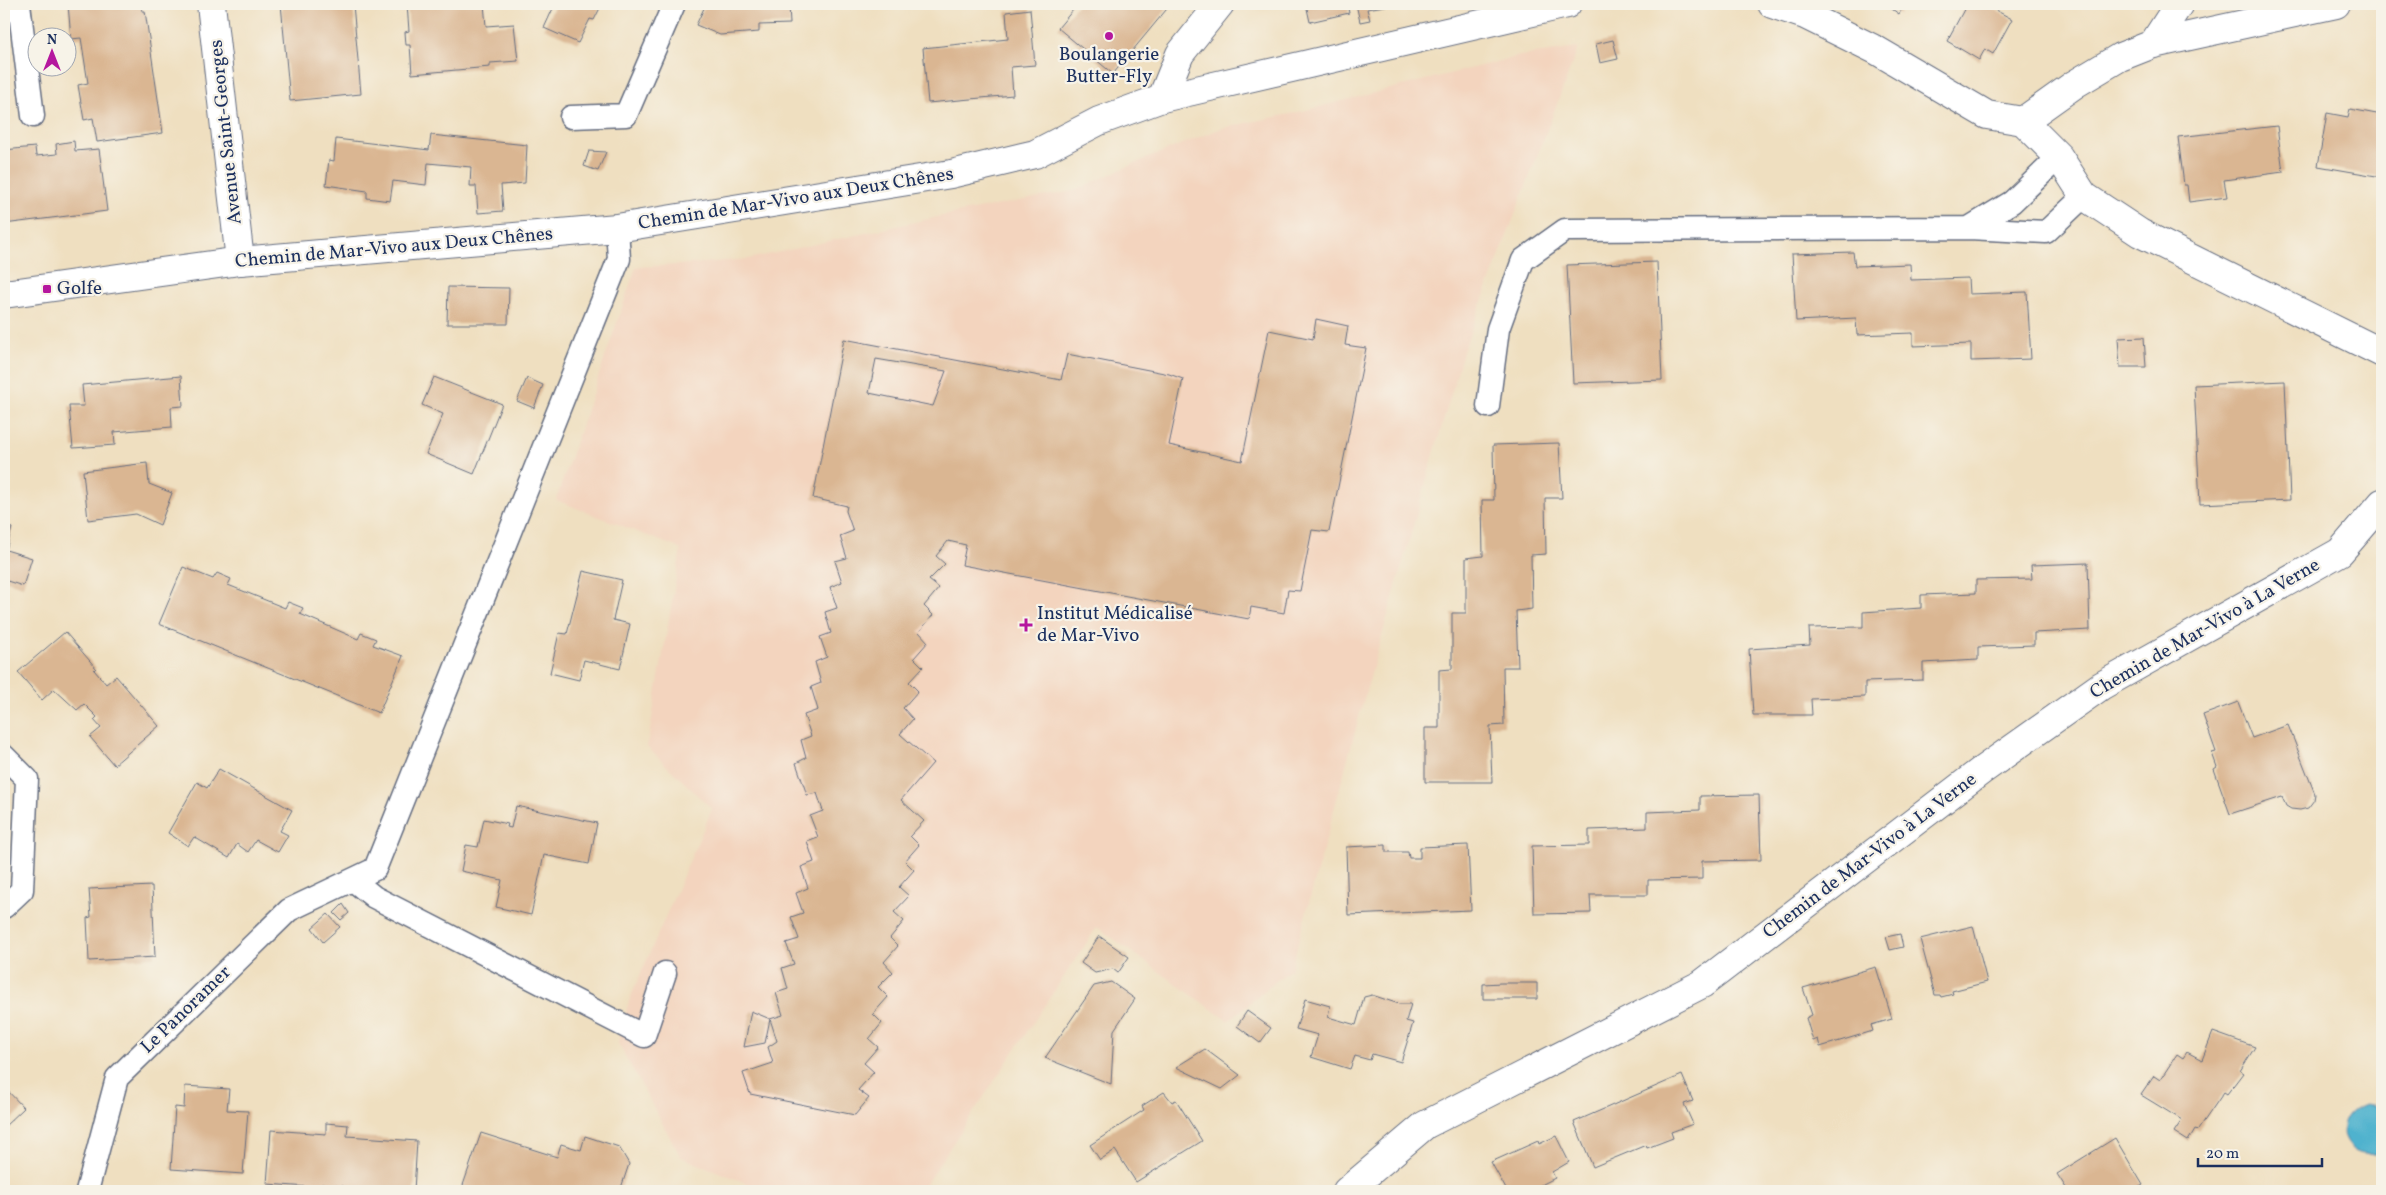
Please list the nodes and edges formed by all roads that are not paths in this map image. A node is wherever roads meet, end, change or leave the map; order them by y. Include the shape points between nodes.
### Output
1 (19, 4) edge
2 (211, 4) edge
3 (674, 4) edge
4 (1220, 4) edge
5 (1567, 4) edge
6 (1772, 4) edge
7 (2180, 4) edge
8 (2336, 4) edge
9 (2153, 44) junction
10 (1162, 98) junction
11 (33, 116) dead end
12 (571, 117) dead end
13 (2023, 121) junction
14 (2059, 157) junction
15 (2084, 196) junction
16 (617, 228) junction
17 (1969, 228) junction
18 (240, 261) junction
19 (4, 294) edge
20 (2382, 354) edge
21 (1488, 406) dead end
22 (2382, 503) edge
23 (4, 756) edge
24 (353, 880) junction
25 (4, 907) edge
26 (665, 973) dead end
27 (87, 1191) edge
28 (1347, 1191) edge

1 - 11 lane
2 - 18 street, Avenue Saint-Georges
3 - 12 lane via 626,115
4 - 10 street via 1180,54
5 - 10 street, Chemin de Mar-Vivo aux Deux Chênes
6 - 13 street via 1805,15 1876,50 1987,115
7 - 9 street
8 - 9 street
9 - 13 street via 2112,62
10 - 16 street, Chemin de Mar-Vivo aux Deux Chênes via 1099,121 1035,154 951,174
13 - 14 street
14 - 15 street
14 - 17 lane via 2012,202
15 - 17 lane via 2046,232
15 - 20 street via 2140,232
16 - 18 street, Chemin de Mar-Vivo aux Deux Chênes
16 - 24 lane, Le Panoramer via 619,259 375,869
17 - 21 lane via 1565,230 1522,260 1498,329
18 - 19 street, Chemin de Mar-Vivo aux Deux Chênes
22 - 28 street, Chemin de Mar-Vivo à La Verne via 2340,552 2101,686 1981,772 1702,984 1425,1126
23 - 25 lane via 26,779 22,890
24 - 26 lane via 374,897 644,1036
24 - 27 lane, Le Panoramer via 289,910 117,1078

